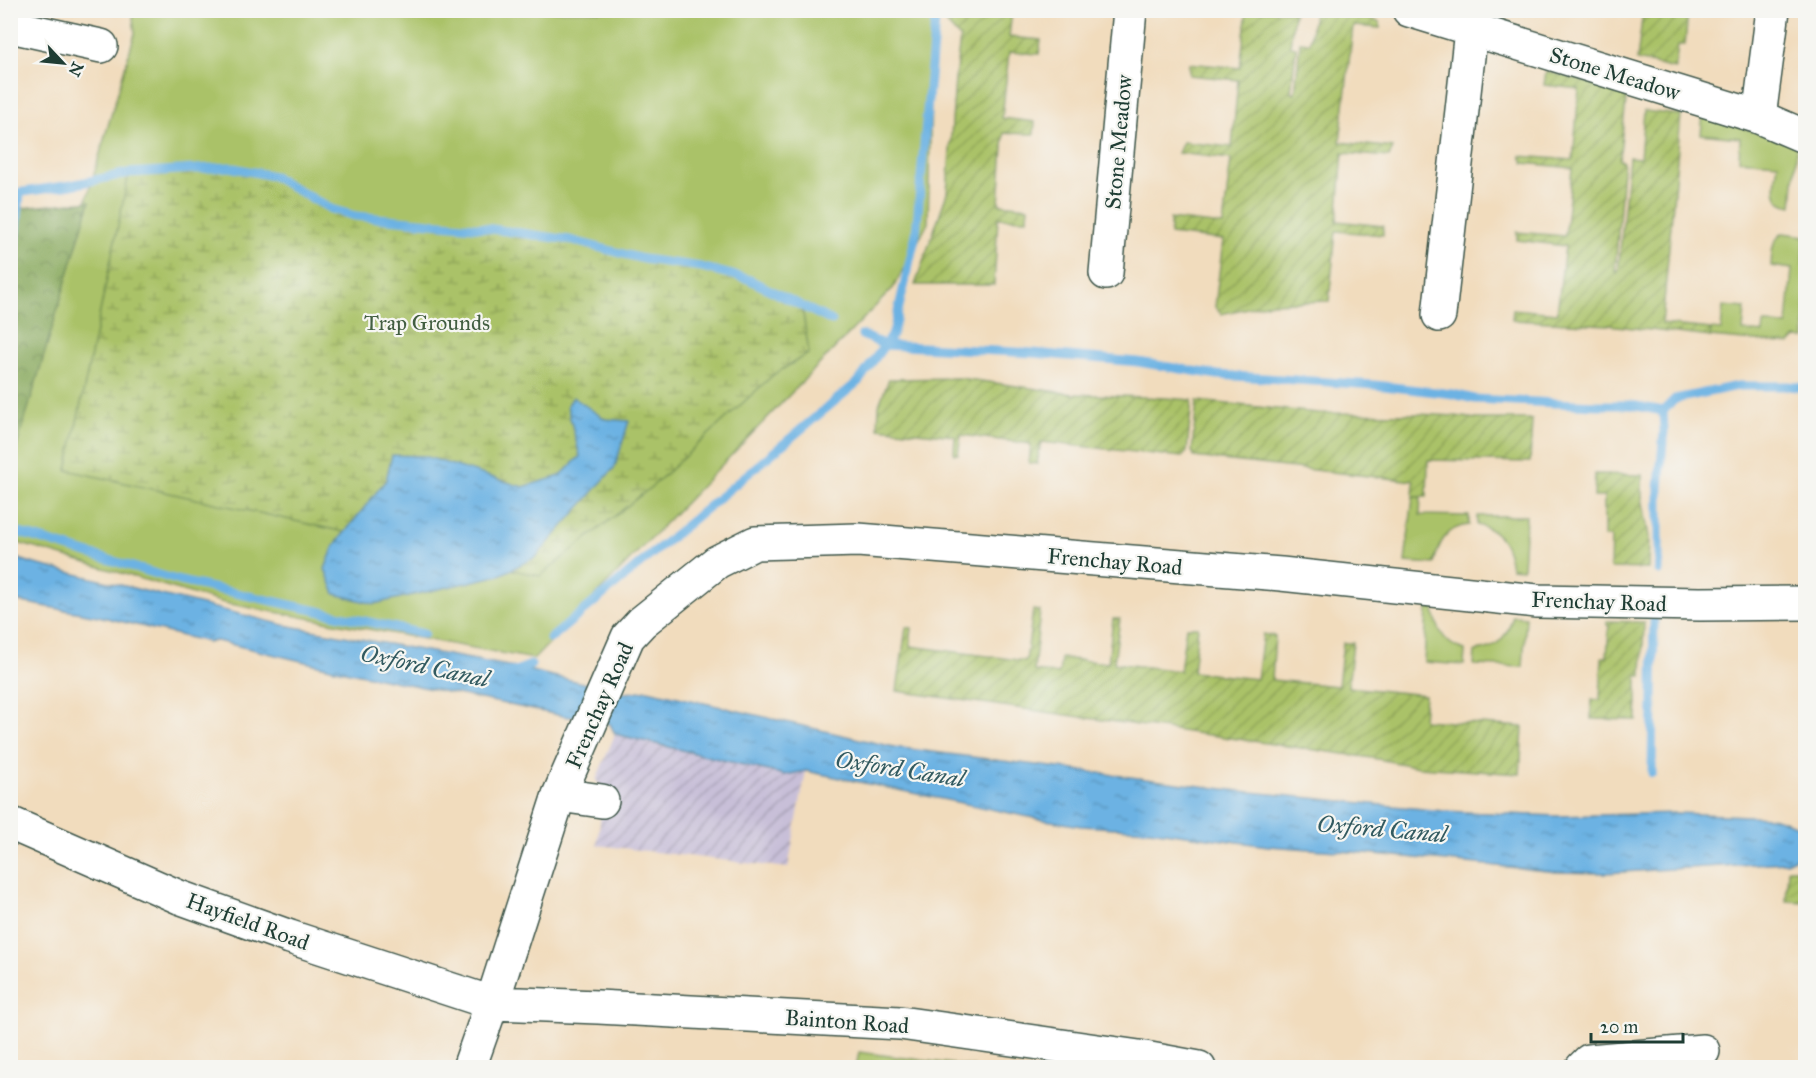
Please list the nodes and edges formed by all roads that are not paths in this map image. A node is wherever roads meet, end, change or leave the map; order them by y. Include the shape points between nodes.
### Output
1 (1130, 10) edge
2 (1409, 10) edge
3 (1773, 10) edge
4 (10, 26) edge
5 (1471, 30) junction
6 (101, 46) dead end
7 (1759, 117) junction
8 (1806, 137) edge
9 (1106, 273) dead end
10 (1439, 315) dead end
11 (1806, 603) edge
12 (560, 795) junction
13 (602, 801) dead end
14 (10, 823) edge
15 (492, 1003) junction
16 (1703, 1051) dead end
17 (469, 1068) edge
18 (1199, 1068) edge
19 (1582, 1068) edge

1 - 9 street, Stone Meadow
2 - 5 street, Stone Meadow
3 - 7 street
4 - 6 street
5 - 7 street, Stone Meadow
5 - 10 street
7 - 8 street, Stone Meadow
11 - 12 street, Frenchay Road via 1537,601 1269,573 858,540 755,543 717,562 628,637
12 - 13 street, Frenchay Road
12 - 15 street, Frenchay Road
14 - 15 street, Hayfield Road via 179,897
15 - 17 street, Frenchay Road
15 - 18 street, Bainton Road via 900,1023
16 - 19 street via 1589,1061

